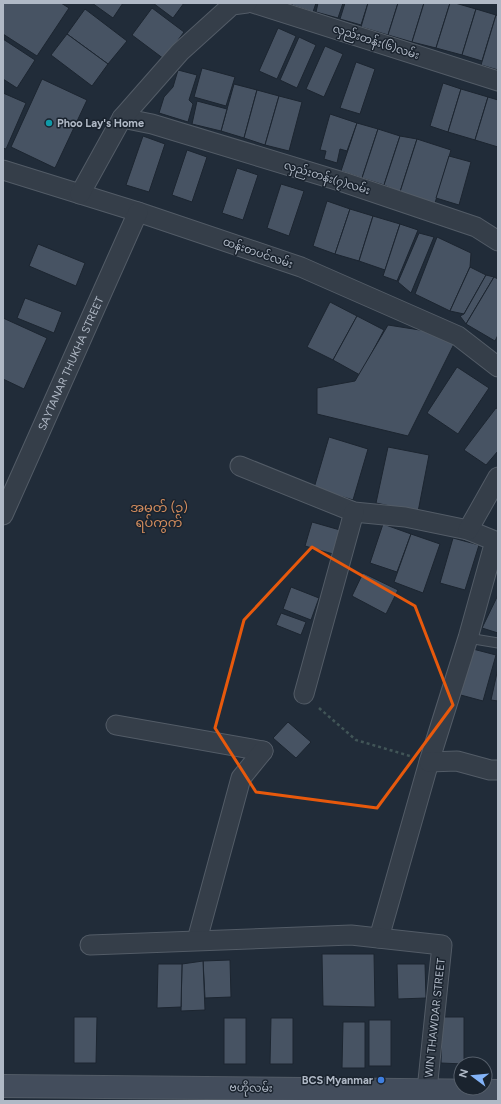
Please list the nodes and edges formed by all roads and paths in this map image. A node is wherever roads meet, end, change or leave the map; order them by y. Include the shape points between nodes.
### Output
1 (247, 3) edge
2 (253, 3) edge
3 (498, 81) edge
4 (122, 118) junction
5 (3, 170) edge
6 (80, 194) junction
7 (138, 212) junction
8 (498, 241) edge
9 (498, 367) edge
10 (240, 466) dead end
11 (498, 477) edge
12 (354, 512) junction
13 (3, 515) edge
14 (468, 530) junction
15 (494, 559) edge
16 (468, 638) junction
17 (498, 643) edge
18 (304, 694) joint
19 (116, 725) dead end
20 (430, 762) junction
21 (498, 770) edge
22 (379, 938) junction
23 (197, 940) junction
24 (90, 945) dead end
25 (3, 1086) edge
26 (498, 1091) edge
27 (427, 1096) edge

1 - 4 street via 232,5 180,52
2 - 3 street, လှည်းတန်း(၆)လမ်း
4 - 6 street
4 - 8 street, လှည်းတန်း(၇)လမ်း via 152,124 343,182 476,227
5 - 6 street, ထန်းတပင်လမ်း
6 - 7 street, ထန်းတပင်လမ်း
7 - 9 street, ထန်းတပင်လမ်း via 301,267 458,336
7 - 13 street, SAYTANAR THUKHA STREET
10 - 12 street
11 - 14 street
12 - 14 street via 405,517
12 - 18 street
14 - 15 street via 495,541
15 - 16 street
16 - 17 lane
16 - 20 street
18 - 20 path via 356,740
19 - 23 street via 263,751 241,778
20 - 21 street via 457,761
20 - 22 street
22 - 23 street via 351,935
22 - 27 street, WIN THAWDAR STREET via 442,945
23 - 24 street
25 - 27 main road, ဗဟိုလမ်း
26 - 27 main road, ဗဟိုလမ်း

